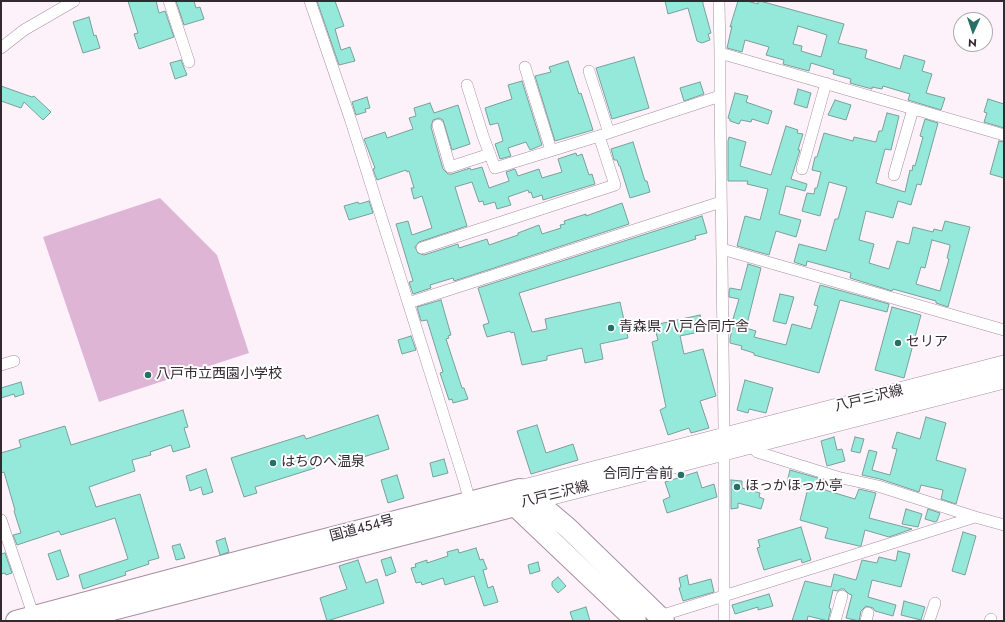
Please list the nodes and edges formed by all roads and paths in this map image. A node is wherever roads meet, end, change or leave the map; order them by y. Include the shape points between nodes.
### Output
1 (74, 1) edge
2 (169, 1) edge
3 (310, 1) edge
4 (719, 1) edge
5 (1, 48) edge
6 (720, 53) junction
7 (188, 62) dead end
8 (525, 67) dead end
9 (589, 71) dead end
10 (826, 83) junction
11 (468, 85) dead end
12 (720, 96) junction
13 (913, 109) junction
14 (438, 125) dead end
15 (604, 135) junction
16 (1004, 135) edge
17 (551, 150) junction
18 (490, 154) junction
19 (802, 169) dead end
20 (894, 175) dead end
21 (721, 202) junction
22 (422, 248) dead end
23 (722, 249) junction
24 (408, 303) junction
25 (1004, 330) edge
26 (14, 361) dead end
27 (1004, 364) edge
28 (1, 365) edge
29 (1004, 380) edge
30 (724, 444) junction
31 (752, 444) junction
32 (517, 498) junction
33 (536, 501) junction
34 (472, 509) junction
35 (975, 517) junction
36 (1, 520) edge
37 (1004, 525) edge
38 (725, 595) junction
39 (842, 596) dead end
40 (935, 602) dead end
41 (629, 617) edge
42 (662, 618) edge
43 (28, 619) edge
44 (70, 621) edge
45 (724, 621) edge
46 (835, 621) edge
47 (930, 621) edge

1 - 5 street via 24,30
2 - 7 street
3 - 24 street
4 - 6 street
6 - 10 street
6 - 12 street
8 - 17 street
9 - 15 street
10 - 13 street
10 - 19 street
11 - 18 street
12 - 15 street
12 - 21 street
13 - 16 street
13 - 20 street
14 - 18 street via 450,167
15 - 17 street
15 - 22 street via 615,185
17 - 18 street via 495,168
21 - 23 street
21 - 24 street
23 - 25 street
23 - 30 street
24 - 34 street
26 - 28 street
27 - 30 main road, 八戸三沢線
29 - 31 main road, 八戸三沢線
30 - 31 main road, 八戸三沢線
30 - 32 main road, 八戸三沢線
30 - 33 main road, 八戸三沢線
30 - 38 street
31 - 35 street via 757,452
32 - 33 highway
32 - 34 highway, 国道454号
32 - 41 highway
33 - 42 highway
34 - 43 highway, 国道454号
34 - 44 highway, 国道454号
35 - 37 street
35 - 38 street
36 - 43 street
38 - 42 street
38 - 45 street
39 - 46 street
40 - 47 street

